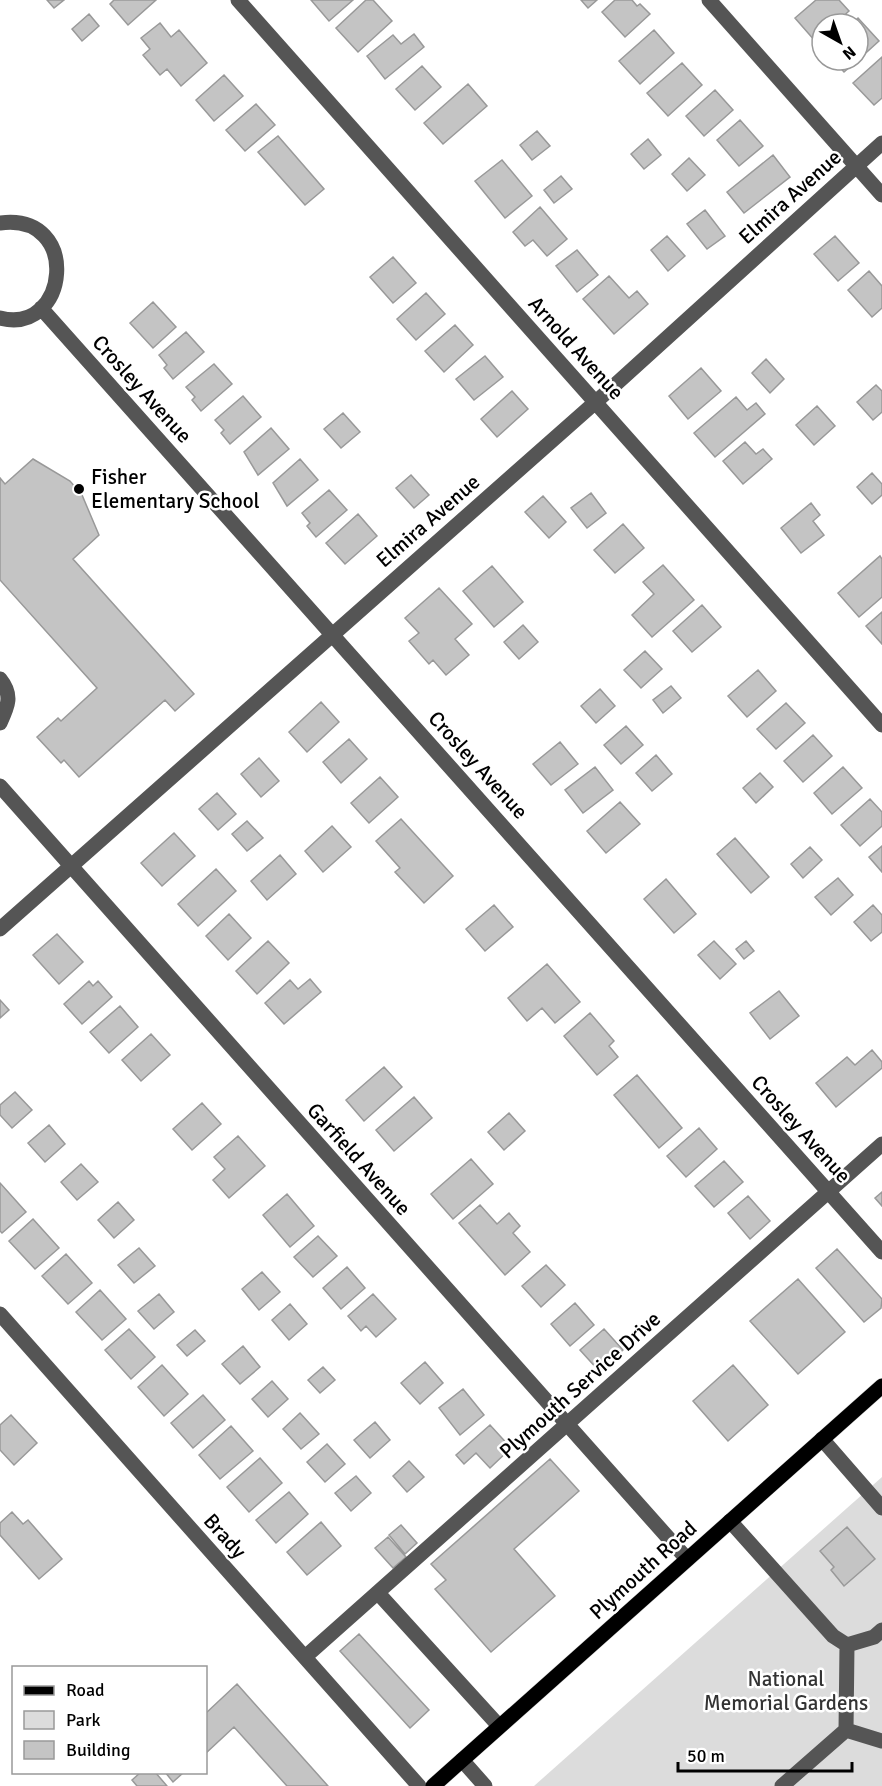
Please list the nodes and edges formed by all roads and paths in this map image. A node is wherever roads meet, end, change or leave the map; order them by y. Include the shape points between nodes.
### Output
1 (238, 0) edge
2 (709, 0) edge
3 (882, 143) edge
4 (856, 165) junction
5 (882, 195) edge
6 (0, 223) edge
7 (41, 308) junction
8 (0, 318) edge
9 (596, 402) junction
10 (332, 633) junction
11 (0, 679) edge
12 (0, 723) edge
13 (882, 725) edge
14 (0, 786) edge
15 (71, 866) junction
16 (0, 929) edge
17 (882, 1144) edge
18 (829, 1192) junction
19 (882, 1252) edge
20 (0, 1314) edge
21 (882, 1386) edge
22 (568, 1424) junction
23 (822, 1439) junction
24 (882, 1507) edge
25 (730, 1521) junction
26 (687, 1559) junction
27 (378, 1593) junction
28 (882, 1630) edge
29 (847, 1645) junction
30 (305, 1657) junction
31 (499, 1726) junction
32 (846, 1731) junction
33 (882, 1741) edge
34 (462, 1760) junction
35 (419, 1786) edge
36 (433, 1786) edge
37 (485, 1786) edge
38 (782, 1786) edge

1 - 9 street, Arnold Avenue
2 - 4 street
3 - 4 street, Elmira Avenue
4 - 5 street
4 - 9 street, Elmira Avenue
6 - 7 street via 27,225 42,234 52,247 58,262 58,279
7 - 8 street via 22,318
7 - 10 street, Crosley Avenue
9 - 10 street, Elmira Avenue
9 - 13 street, Arnold Avenue
10 - 15 street, Elmira Avenue
10 - 18 street, Crosley Avenue
11 - 12 street via 9,692 9,704
14 - 15 street, Garfield Avenue
15 - 16 street, Elmira Avenue
15 - 22 street, Garfield Avenue
17 - 18 street, Plymouth Service Drive
18 - 19 street, Crosley Avenue
18 - 22 street, Plymouth Service Drive
20 - 30 street, Brady
21 - 23 main road, Plymouth Road
22 - 26 street, Garfield Avenue
22 - 27 street, Plymouth Service Drive
23 - 24 street
23 - 25 main road, Plymouth Road
25 - 26 main road, Plymouth Road
25 - 29 street via 833,1636
26 - 31 main road, Plymouth Road
27 - 30 street, Plymouth Service Drive
27 - 31 street
28 - 29 street
29 - 32 street
30 - 35 street, Brady
31 - 34 main road, Plymouth Road
32 - 33 street
32 - 38 street
34 - 36 main road, Plymouth Road
34 - 37 street

